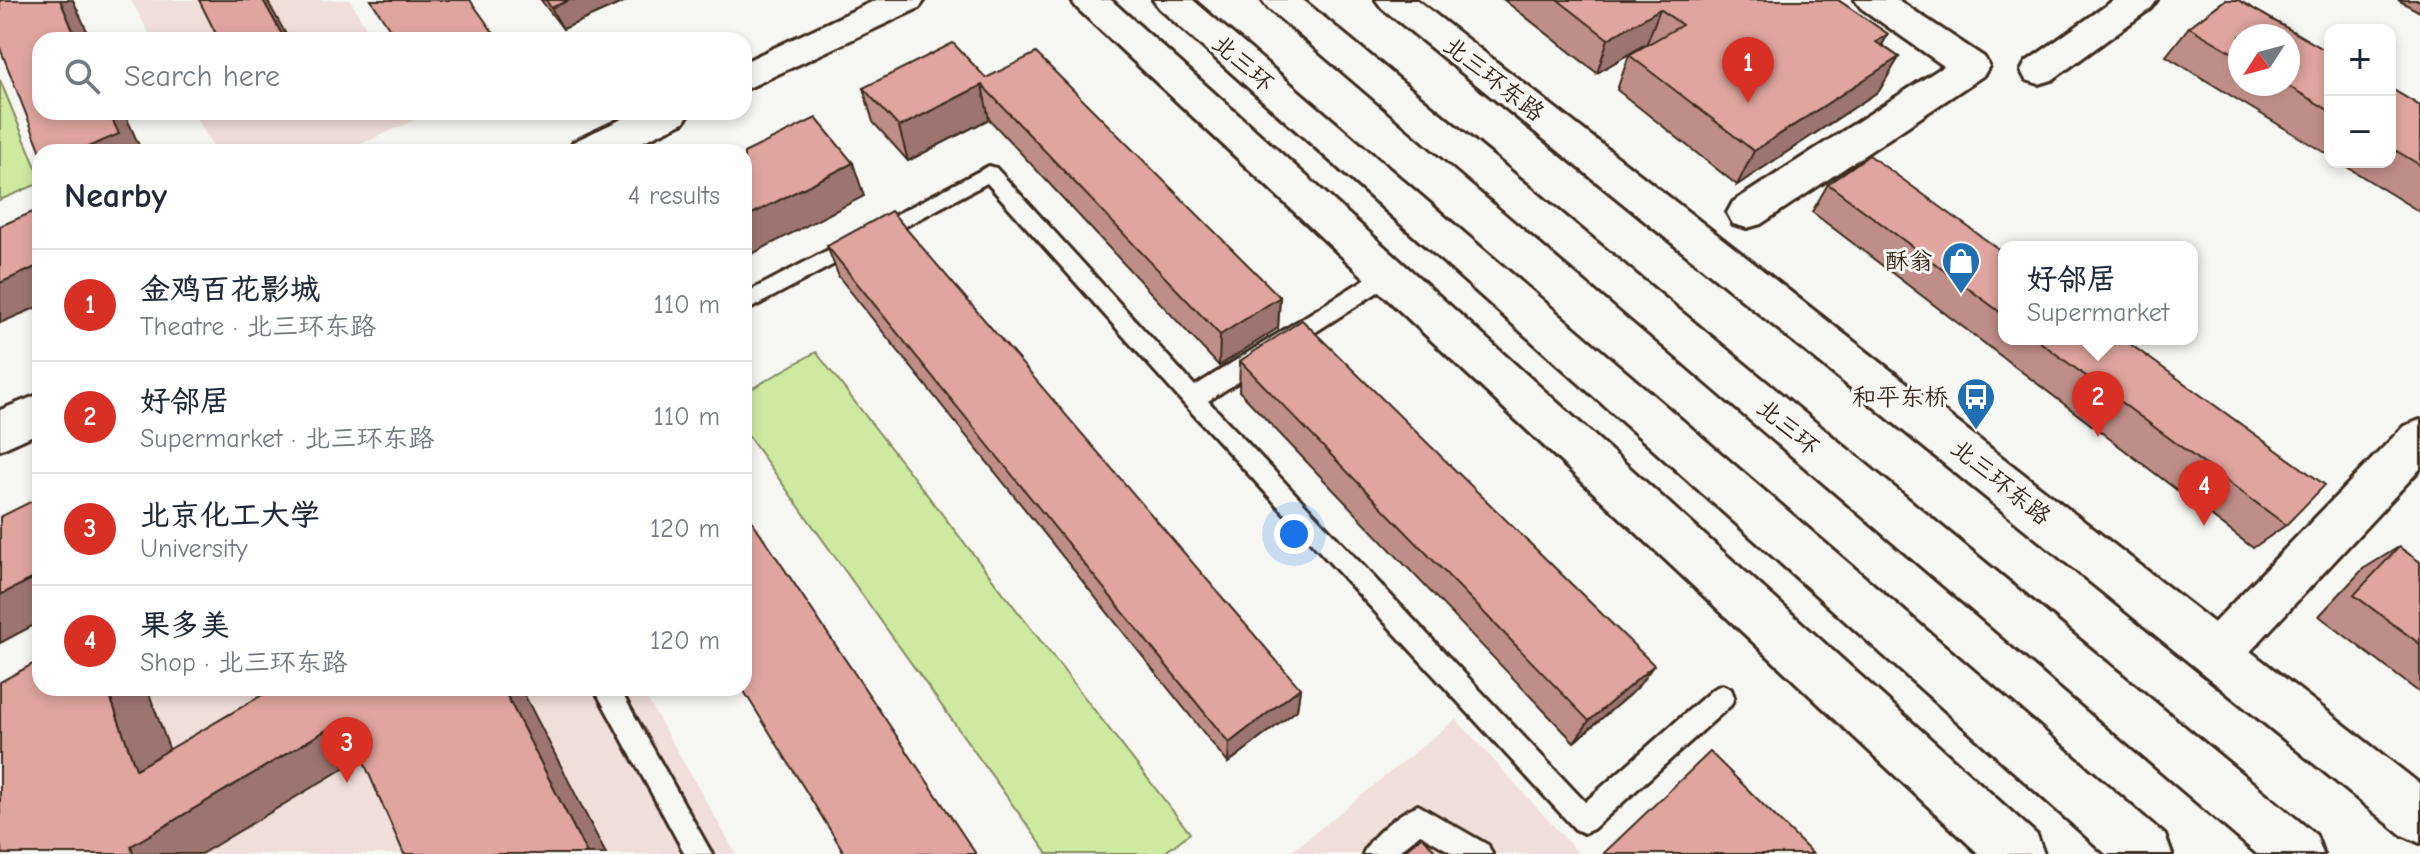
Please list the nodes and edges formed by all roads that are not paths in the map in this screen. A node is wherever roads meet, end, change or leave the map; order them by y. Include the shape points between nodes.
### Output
1 (907, 0) edge
2 (1089, 0) edge
3 (1171, 0) edge
4 (1280, 0) edge
5 (1394, 0) edge
6 (1873, 0) edge
7 (2139, 0) edge
8 (2039, 71) dead end
9 (752, 73) edge
10 (654, 120) edge
11 (604, 144) edge
12 (1747, 213) dead end
13 (1388, 275) junction
14 (752, 300) edge
15 (1193, 399) junction
16 (32, 416) edge
17 (0, 431) edge
18 (2420, 439) edge
19 (2216, 654) junction
20 (610, 696) edge
21 (1722, 697) dead end
22 (2420, 817) edge
23 (699, 854) edge
24 (1376, 854) edge
25 (1479, 854) edge
26 (2018, 854) edge
27 (2146, 854) edge
28 (2297, 854) edge

1 - 9 main road
2 - 13 main road
3 - 27 main road, 北三环
4 - 28 main road, 北三环
5 - 19 main road, 北三环东路
6 - 12 main road via 1971,66
7 - 8 main road
10 - 11 main road
13 - 15 lane
13 - 26 main road
14 - 15 lane via 989,173
15 - 21 lane via 1584,820
16 - 17 main road
18 - 19 main road
19 - 22 main road, 北三环东路
20 - 23 lane
24 - 25 lane via 1418,818

